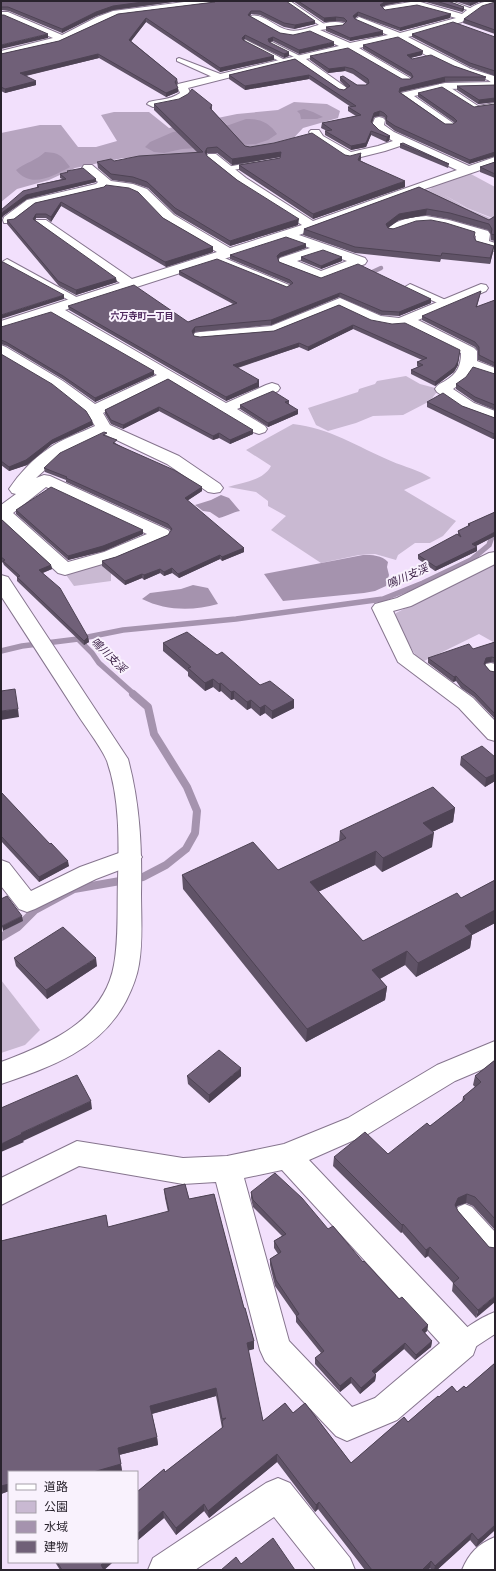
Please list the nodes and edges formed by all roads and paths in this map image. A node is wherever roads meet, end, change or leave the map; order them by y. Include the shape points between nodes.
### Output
1 (215, 1) edge
2 (286, 1) edge
3 (378, 1) edge
4 (445, 1) edge
5 (495, 1) edge
6 (472, 10) junction
7 (1, 15) edge
8 (463, 17) junction
9 (254, 18) edge
10 (358, 20) edge
11 (451, 22) junction
12 (340, 25) edge
13 (324, 26) junction
14 (465, 28) edge
15 (312, 30) junction
16 (293, 34) junction
17 (398, 36) junction
18 (61, 38) junction
19 (264, 40) edge
20 (246, 42) edge
21 (350, 47) junction
22 (330, 52) junction
23 (1, 54) edge
24 (436, 55) junction
25 (299, 58) junction
26 (424, 58) edge
27 (179, 60) dead end
28 (284, 61) junction
29 (465, 70) joint
30 (339, 76) edge
31 (220, 77) junction
32 (326, 78) junction
33 (406, 80) edge
34 (495, 84) edge
35 (442, 86) junction
36 (343, 90) edge
37 (153, 104) edge
38 (495, 105) edge
39 (379, 120) edge
40 (449, 125) edge
41 (315, 132) dead end
42 (404, 141) junction
43 (212, 157) edge
44 (270, 161) edge
45 (495, 161) edge
46 (88, 168) dead end
47 (227, 169) junction
48 (468, 170) junction
49 (104, 184) junction
50 (10, 220) edge
51 (41, 223) edge
52 (311, 225) junction
53 (394, 230) edge
54 (285, 234) junction
55 (490, 246) edge
56 (322, 248) dead end
57 (228, 253) junction
58 (215, 257) junction
59 (8, 262) dead end
60 (130, 284) junction
61 (286, 287) edge
62 (410, 287) edge
63 (480, 288) dead end
64 (77, 301) junction
65 (445, 304) junction
66 (53, 309) junction
67 (406, 320) junction
68 (2, 325) edge
69 (200, 336) edge
70 (1, 350) edge
71 (469, 363) junction
72 (495, 373) edge
73 (169, 375) junction
74 (272, 388) dead end
75 (227, 408) junction
76 (94, 411) junction
77 (495, 417) edge
78 (104, 428) junction
79 (259, 429) dead end
80 (214, 488) dead end
81 (1, 510) edge
82 (495, 557) edge
83 (1, 581) edge
84 (495, 734) edge
85 (130, 858) junction
86 (1, 869) edge
87 (495, 1052) edge
88 (1, 1073) edge
89 (287, 1156) junction
90 (227, 1169) junction
91 (1, 1192) edge
92 (465, 1213) dead end
93 (495, 1247) edge
94 (495, 1322) edge
95 (462, 1344) junction
96 (495, 1554) edge
97 (165, 1570) edge
98 (338, 1570) edge
99 (479, 1570) edge

1 - 18 street via 116,13
2 - 13 lane
3 - 8 street via 390,9 417,4
4 - 6 lane
5 - 6 street
6 - 8 street
7 - 18 street via 5,14
8 - 11 street
9 - 16 street
10 - 17 street
11 - 14 lane
11 - 17 street
12 - 13 street
13 - 15 street
15 - 16 street
15 - 21 street
16 - 22 street
17 - 21 street
17 - 24 street
18 - 23 street
19 - 25 lane
20 - 28 lane
21 - 22 street
21 - 33 street
22 - 25 street
24 - 26 lane
24 - 29 street
25 - 28 street
25 - 32 street
27 - 31 lane
28 - 31 street
29 - 34 lane via 490,78
30 - 32 street
31 - 37 street via 182,86 186,94 180,100
32 - 36 street
34 - 35 street
35 - 38 lane via 477,108
35 - 40 street via 405,95
39 - 42 street via 378,125 381,129
41 - 42 street via 318,138 349,156
42 - 48 street
43 - 47 street
44 - 47 lane
45 - 48 street
46 - 49 street via 105,181
47 - 52 street
48 - 52 street
49 - 50 street via 31,203
49 - 57 street via 143,192 169,218
51 - 60 street
52 - 54 street
53 - 55 street via 403,223 428,219 483,234 482,243
54 - 56 street
54 - 57 street
57 - 58 street
58 - 60 street
58 - 61 lane
59 - 64 lane
60 - 64 street
62 - 65 lane
63 - 65 street
64 - 66 street
65 - 67 street
66 - 68 street
66 - 73 street
67 - 69 street via 388,323 378,321 350,307 280,337 263,331
67 - 71 street via 469,351
70 - 76 street via 58,384
71 - 72 street
71 - 77 street via 461,376 443,389 468,406
73 - 75 street
73 - 76 street
74 - 75 street
75 - 79 street
76 - 78 street
78 - 80 street via 173,460
78 - 81 street via 54,452 32,472
81 - 81 street via 44,480 162,534 104,558 65,569
82 - 84 street via 404,602 382,608 405,658 466,703
83 - 85 street via 117,759 127,806
85 - 86 street via 88,873 27,903
85 - 88 street via 128,965 115,999 92,1027 54,1052
87 - 89 street via 446,1073 358,1126
89 - 90 street
89 - 95 street
90 - 91 street via 183,1170 77,1153
90 - 95 street via 276,1350 347,1425 386,1409
92 - 93 lane
94 - 95 lane
96 - 99 street
97 - 98 street via 278,1495

